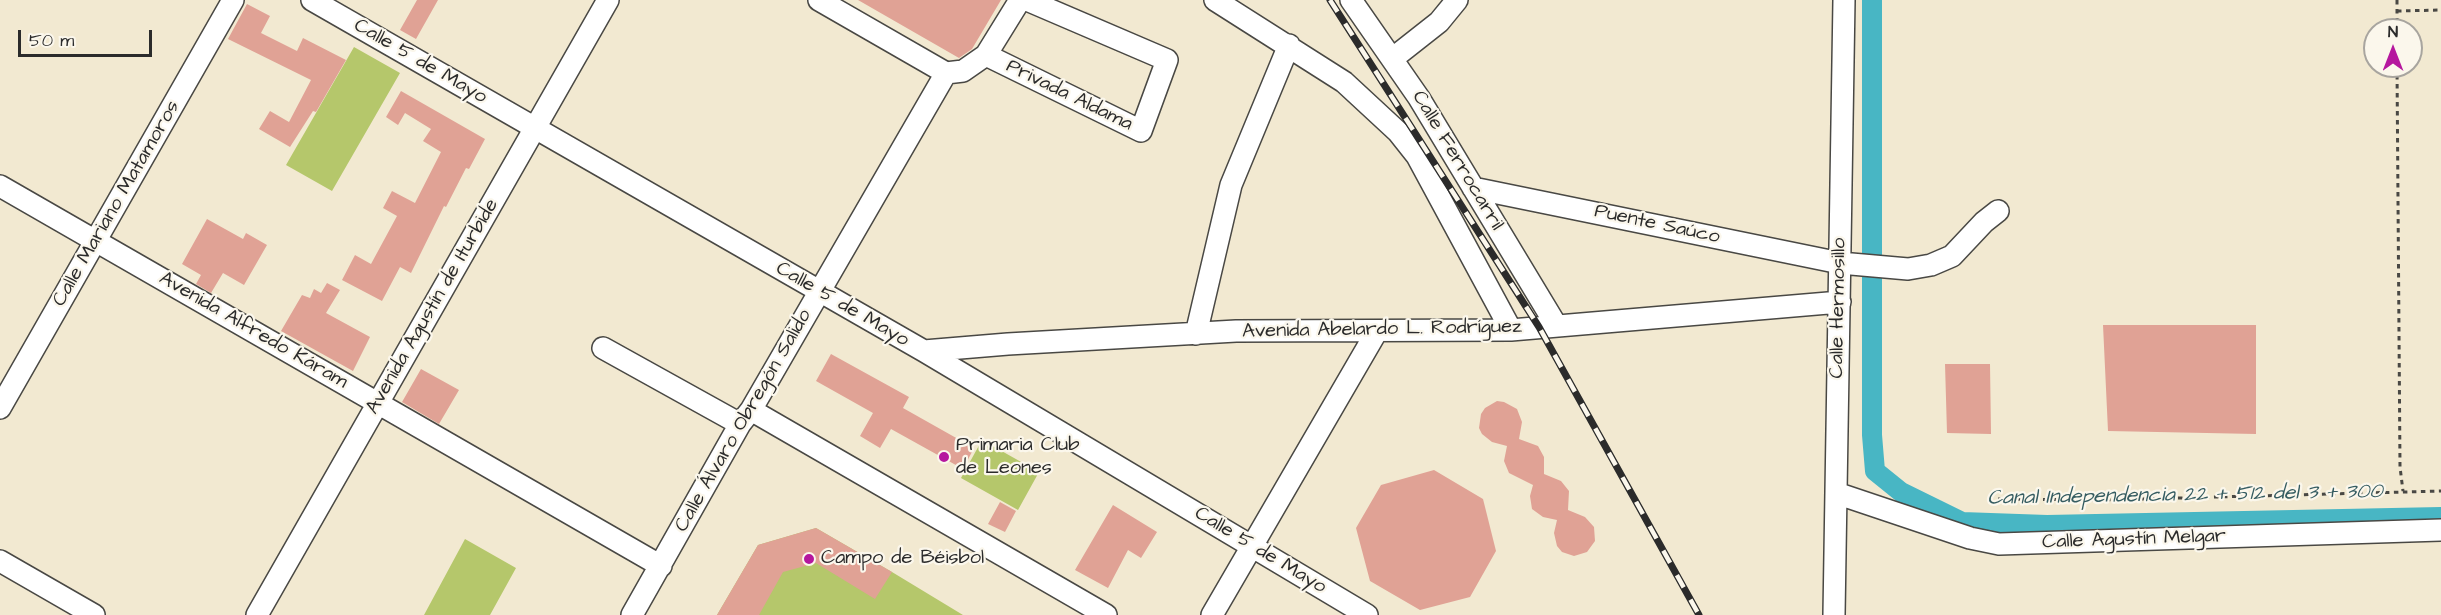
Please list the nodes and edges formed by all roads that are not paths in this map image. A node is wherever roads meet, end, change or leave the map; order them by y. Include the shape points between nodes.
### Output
1 (233, 0) edge
2 (312, 0) edge
3 (608, 0) edge
4 (819, 0) edge
5 (1020, 0) edge
6 (1027, 0) edge
7 (1215, 0) edge
8 (1351, 0) edge
9 (1457, 0) edge
10 (1844, 0) edge
11 (1289, 45) junction
12 (986, 55) junction
13 (1392, 59) junction
14 (946, 73) junction
15 (535, 128) junction
16 (0, 186) edge
17 (1473, 188) junction
18 (1998, 211) dead end
19 (95, 241) junction
20 (1841, 263) junction
21 (819, 292) junction
22 (1840, 302) junction
23 (1556, 325) junction
24 (1511, 330) junction
25 (1377, 331) junction
26 (1196, 334) junction
27 (603, 348) dead end
28 (924, 351) junction
29 (378, 402) junction
30 (0, 408) edge
31 (746, 417) junction
32 (1836, 493) junction
33 (2441, 530) edge
34 (1254, 546) junction
35 (0, 561) edge
36 (661, 566) junction
37 (94, 615) edge
38 (257, 615) edge
39 (632, 615) edge
40 (1106, 615) edge
41 (1212, 615) edge
42 (1367, 615) edge
43 (1834, 615) edge

1 - 19 street, Calle Mariano Matamoros
2 - 15 street, Calle 5 de Mayo
3 - 15 street, Avenida Agustín de Iturbide
4 - 14 street
5 - 12 street
6 - 12 street, Privada Aldama via 1167,60 1141,131
7 - 11 street
8 - 13 street, Calle Ferrocarril
9 - 13 street via 1439,22
10 - 20 street, Calle Hermosillo
11 - 24 street via 1344,82 1398,132 1417,156
11 - 26 street via 1231,185
12 - 14 street via 963,71
13 - 17 street, Calle Ferrocarril
14 - 21 street, Calle Álvaro Obregón Salido
15 - 21 street, Calle 5 de Mayo
15 - 29 street, Avenida Agustín de Iturbide
16 - 19 street, Avenida Alfredo Káram
17 - 20 street, Puente Saúco
17 - 23 street, Calle Ferrocarril
18 - 20 street, Puente Saúco via 1952,256 1931,265 1908,269
19 - 29 street, Avenida Alfredo Káram
19 - 30 street, Calle Mariano Matamoros
20 - 22 street, Calle Hermosillo
21 - 28 street, Calle 5 de Mayo
21 - 31 street, Calle Álvaro Obregón Salido
22 - 23 street, Avenida Abelardo L. Rodríguez
22 - 32 street, Calle Hermosillo
23 - 24 street, Avenida Abelardo L. Rodríguez
24 - 25 street, Avenida Abelardo L. Rodríguez
25 - 26 street, Avenida Abelardo L. Rodríguez
25 - 34 street
26 - 28 street, Avenida Abelardo L. Rodríguez
27 - 31 street
28 - 34 street, Calle 5 de Mayo
29 - 36 street, Avenida Alfredo Káram
29 - 38 street, Avenida Agustín de Iturbide
31 - 36 street, Calle Álvaro Obregón Salido
31 - 40 street
32 - 33 street, Calle Agustín Melgar via 1999,544
32 - 43 street, Calle Hermosillo
34 - 41 street
34 - 42 street, Calle 5 de Mayo
35 - 37 street
36 - 39 street, Calle Álvaro Obregón Salido

